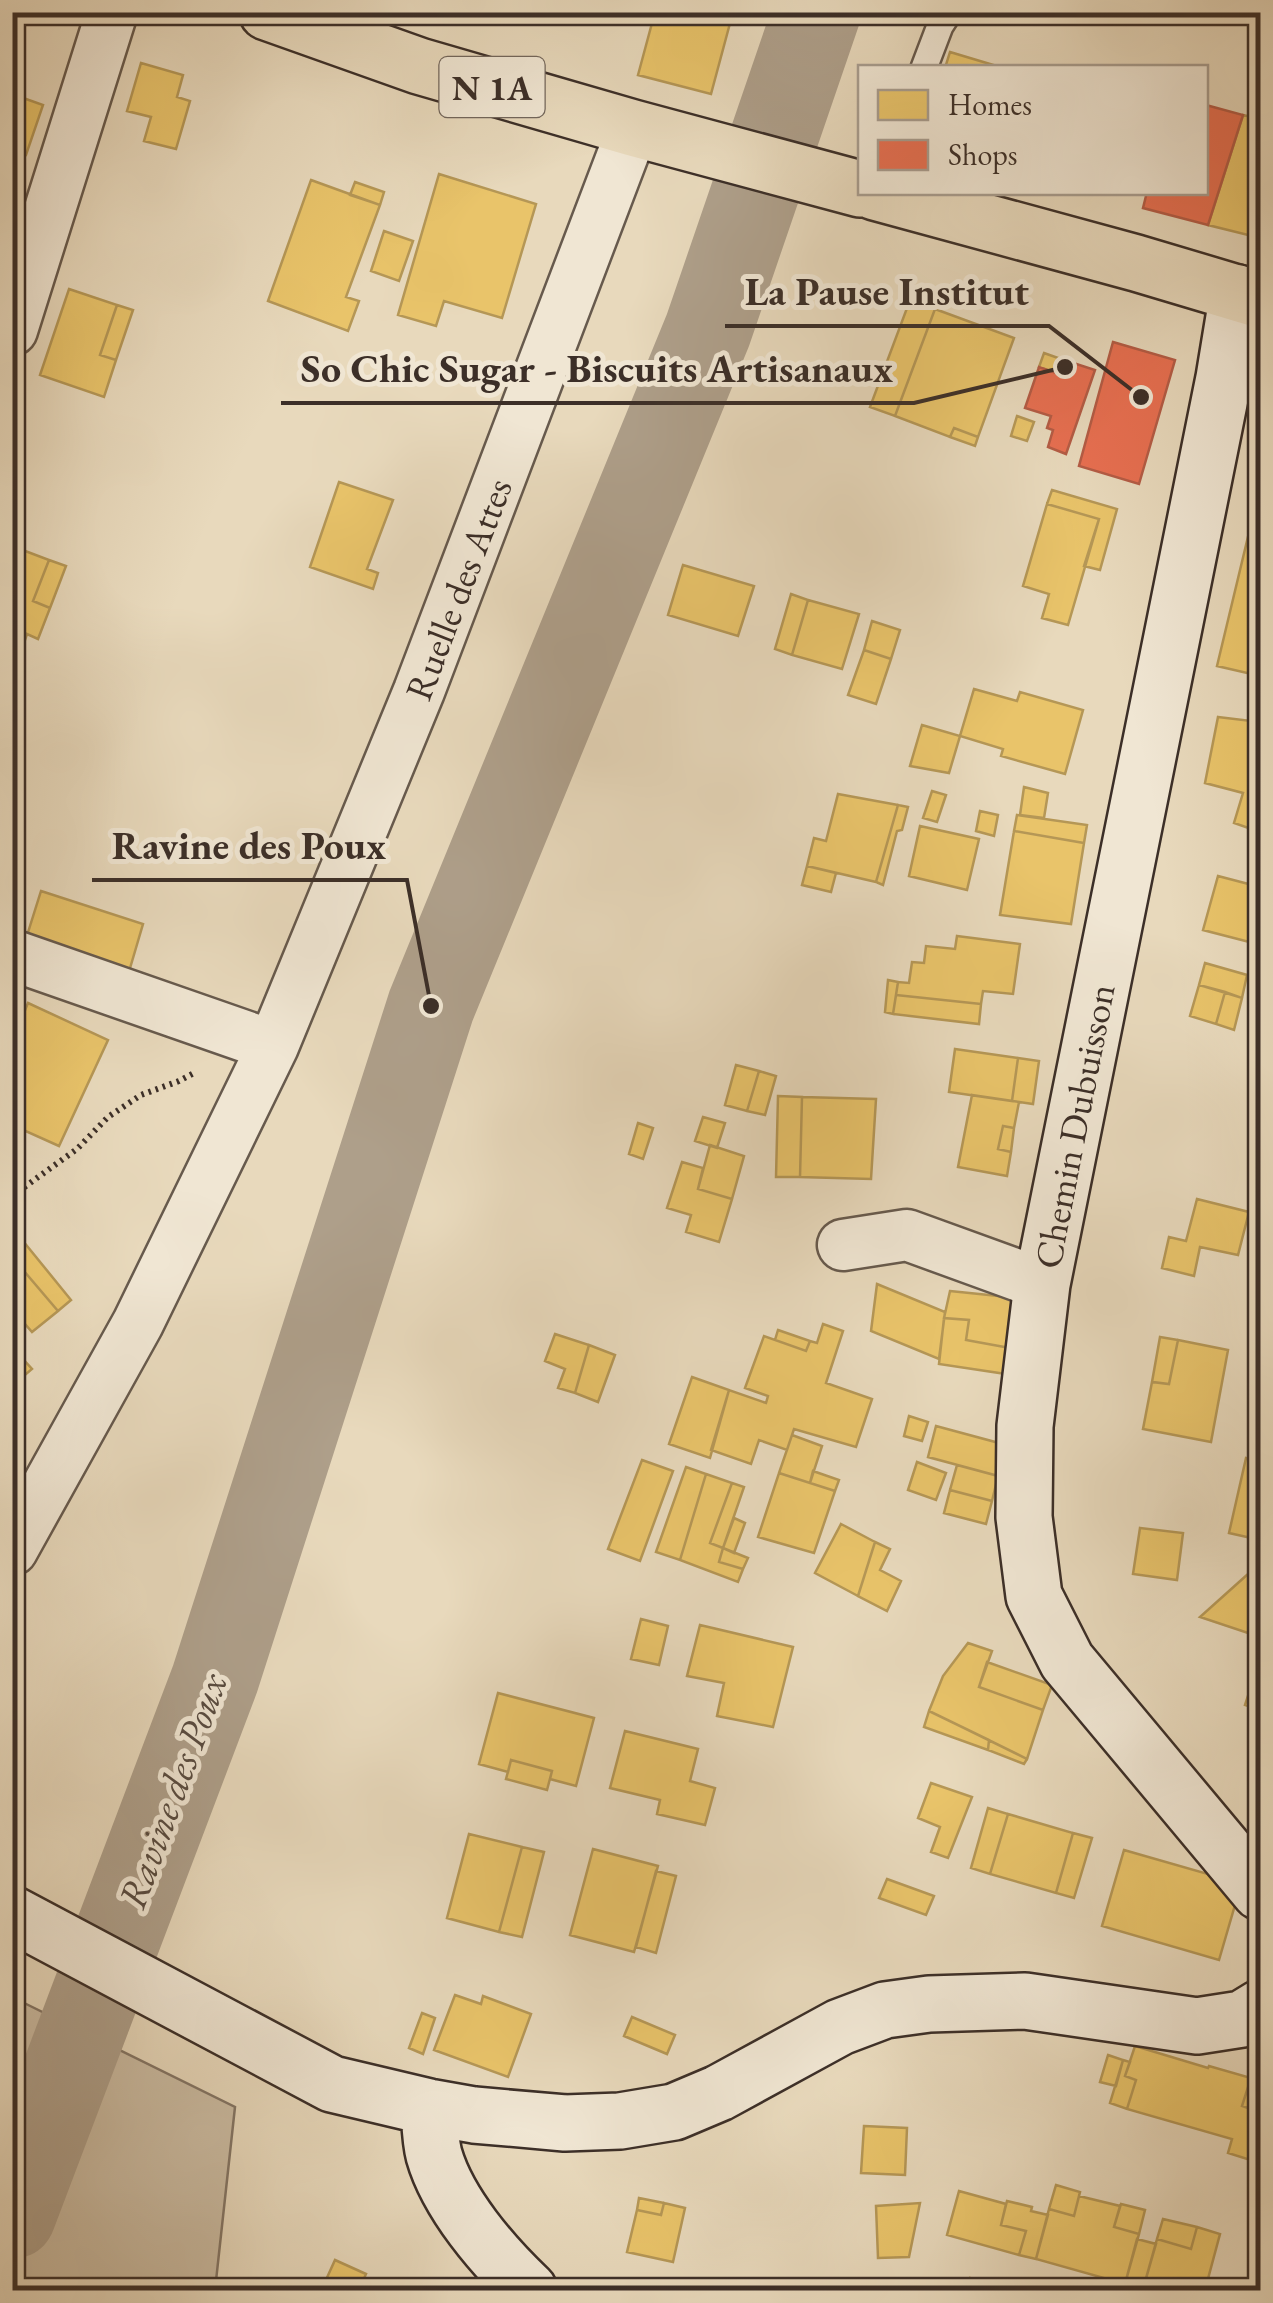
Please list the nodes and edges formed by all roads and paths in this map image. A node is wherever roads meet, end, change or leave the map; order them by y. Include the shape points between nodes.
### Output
1 (112, 12) edge
2 (266, 12) edge
3 (949, 12) edge
4 (925, 65) edge
5 (633, 128) junction
6 (858, 188) edge
7 (884, 195) edge
8 (1250, 297) edge
9 (12, 330) edge
10 (12, 955) edge
11 (250, 1038) junction
12 (12, 1196) edge
13 (842, 1245) dead end
14 (1042, 1284) junction
15 (12, 1550) edge
16 (1260, 1892) edge
17 (12, 1914) edge
18 (1260, 2008) edge
19 (428, 2107) junction
20 (530, 2290) edge

1 - 9 street
2 - 5 main road, N 1A via 419,66
3 - 4 lane
5 - 6 main road, N 1A
5 - 11 street, Ruelle des Attes via 419,691
7 - 8 main road, N 1A
8 - 14 main road, Chemin Dubuisson via 1220,397
10 - 11 street
11 - 12 path via 179,1081 140,1095
11 - 15 street, Ruelle des Attes via 138,1323
13 - 14 street via 907,1235
14 - 16 main road, Chemin Dubuisson via 1024,1426 1024,1517 1034,1596 1067,1660
17 - 19 main road via 332,2084
18 - 19 main road via 1242,2019 1198,2026 1025,2001 929,2004 885,2010 840,2027 674,2112 565,2123
19 - 20 main road via 434,2154 453,2199

